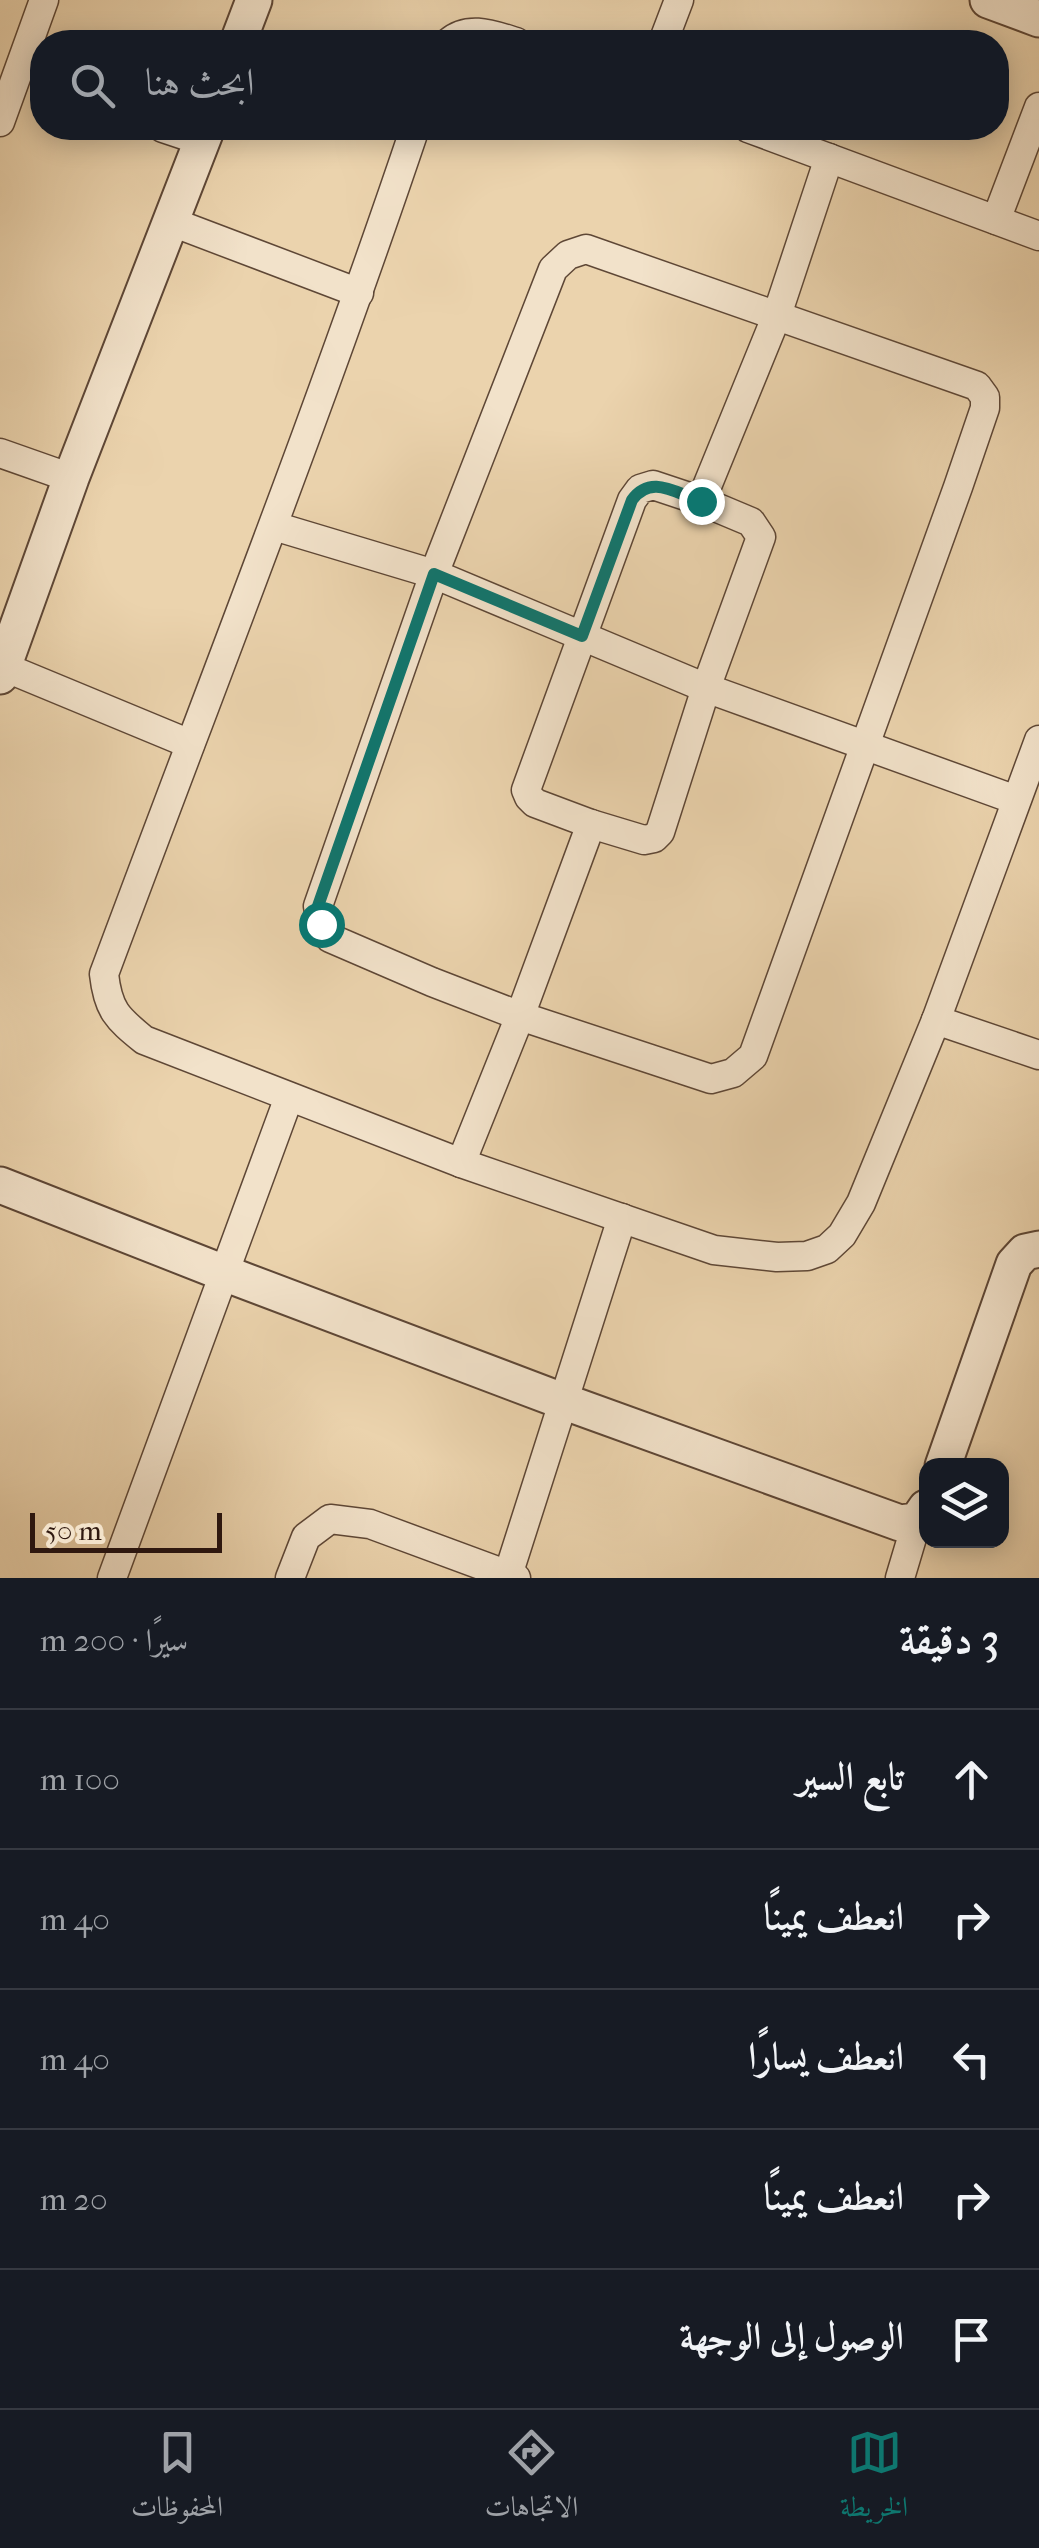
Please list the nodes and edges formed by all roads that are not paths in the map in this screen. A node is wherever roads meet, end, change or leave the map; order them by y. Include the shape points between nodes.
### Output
1 (44, 0) edge
2 (254, 0) edge
3 (679, 0) edge
4 (988, 0) edge
5 (1039, 19) edge
6 (39, 30) edge
7 (243, 30) edge
8 (668, 30) edge
9 (30, 82) edge
10 (1039, 107) edge
11 (0, 122) edge
12 (202, 140) edge
13 (410, 140) edge
14 (781, 140) edge
15 (830, 158) junction
16 (996, 220) junction
17 (172, 222) junction
18 (1039, 236) edge
19 (359, 292) junction
20 (777, 316) junction
21 (0, 453) edge
22 (71, 478) junction
23 (701, 501) junction
24 (274, 526) junction
25 (434, 574) junction
26 (582, 636) junction
27 (2, 672) edge
28 (706, 688) junction
29 (1039, 740) edge
30 (190, 744) junction
31 (866, 746) junction
32 (1016, 800) junction
33 (591, 824) junction
34 (520, 1016) junction
35 (936, 1020) junction
36 (1039, 1056) edge
37 (289, 1097) junction
38 (461, 1164) junction
39 (0, 1184) edge
40 (622, 1218) junction
41 (1039, 1248) edge
42 (224, 1273) junction
43 (565, 1402) junction
44 (946, 1458) edge
45 (919, 1515) edge
46 (919, 1523) edge
47 (512, 1577) edge
48 (112, 1578) edge
49 (290, 1578) edge
50 (900, 1578) edge

1 - 6 street
2 - 7 street
3 - 8 street
4 - 5 street
9 - 11 street
10 - 16 street
12 - 17 street
13 - 19 street
14 - 15 street
15 - 16 street
15 - 20 street
16 - 18 street
17 - 19 street
17 - 22 street
19 - 24 street
20 - 23 street
20 - 25 street via 586,249 568,255 552,269
20 - 31 street via 977,386 984,397
21 - 22 street
22 - 27 street
23 - 26 street via 653,485 640,489
23 - 28 street via 751,522 761,537
24 - 25 street
24 - 30 street
25 - 26 street
25 - 34 street via 318,906 321,924 330,938
26 - 28 street
26 - 33 street via 526,790 536,802
27 - 30 street
28 - 31 street
28 - 33 street via 660,832 644,840
29 - 32 street
30 - 37 street via 104,974 107,1000 144,1040
31 - 32 street
31 - 34 street via 753,1056 733,1073 711,1079
32 - 35 street
33 - 34 street
34 - 38 street
35 - 36 street
35 - 40 street via 861,1203 827,1249 807,1256 714,1250
37 - 38 street
37 - 42 street
38 - 40 street
39 - 42 street
40 - 43 street
41 - 44 street via 1014,1264
42 - 43 street
42 - 48 street
43 - 45 street via 900,1523
43 - 47 street
46 - 50 street
47 - 49 street via 370,1524 330,1519 306,1537

